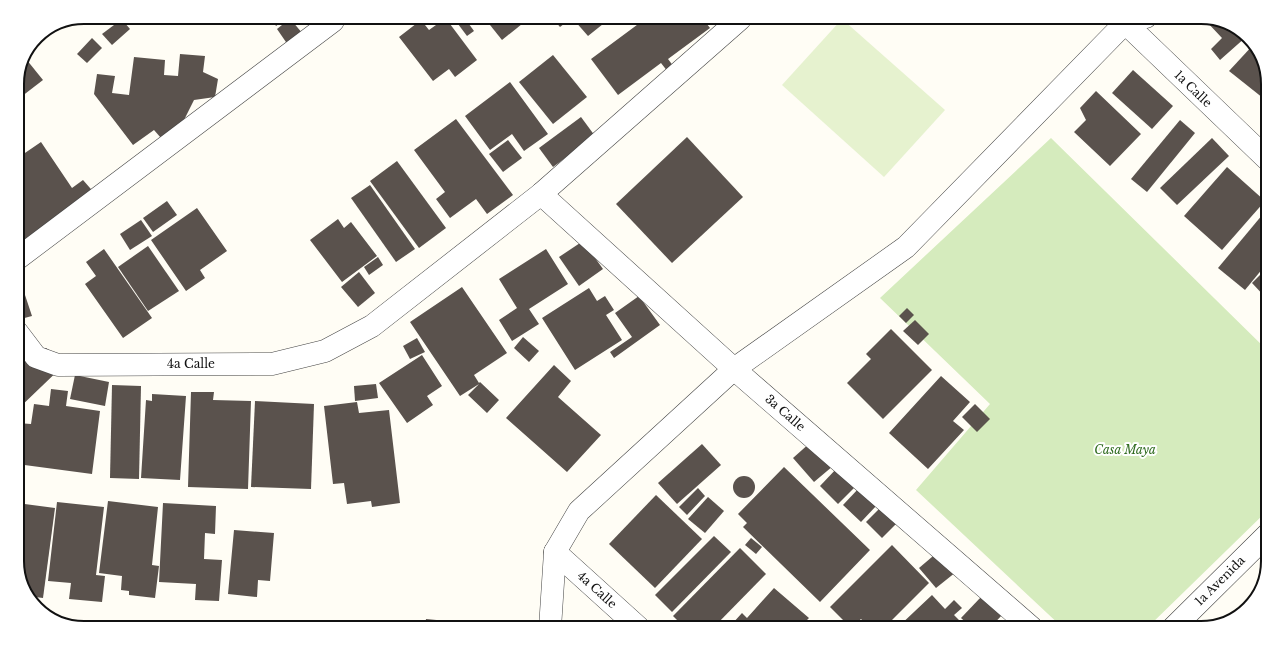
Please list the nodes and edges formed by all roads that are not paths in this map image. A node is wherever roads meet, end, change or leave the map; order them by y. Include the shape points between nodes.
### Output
1 (329, 24) edge
2 (728, 24) edge
3 (1118, 24) edge
4 (1128, 24) edge
5 (1261, 153) edge
6 (541, 194) junction
7 (24, 254) edge
8 (24, 341) edge
9 (734, 369) junction
10 (1261, 541) edge
11 (555, 552) junction
12 (550, 621) edge
13 (631, 621) edge
14 (1024, 621) edge
15 (1179, 621) edge

1 - 7 street
2 - 6 street, 4a Calle
3 - 9 street via 906,247
4 - 5 street, 1a Calle
6 - 8 street, 4a Calle via 372,326 325,351 272,364 58,365 36,357
6 - 9 street, 3a Calle
9 - 11 street via 579,511
9 - 14 street, 3a Calle
10 - 15 street, 1a Avenida
11 - 12 street
11 - 13 street, 4a Calle

